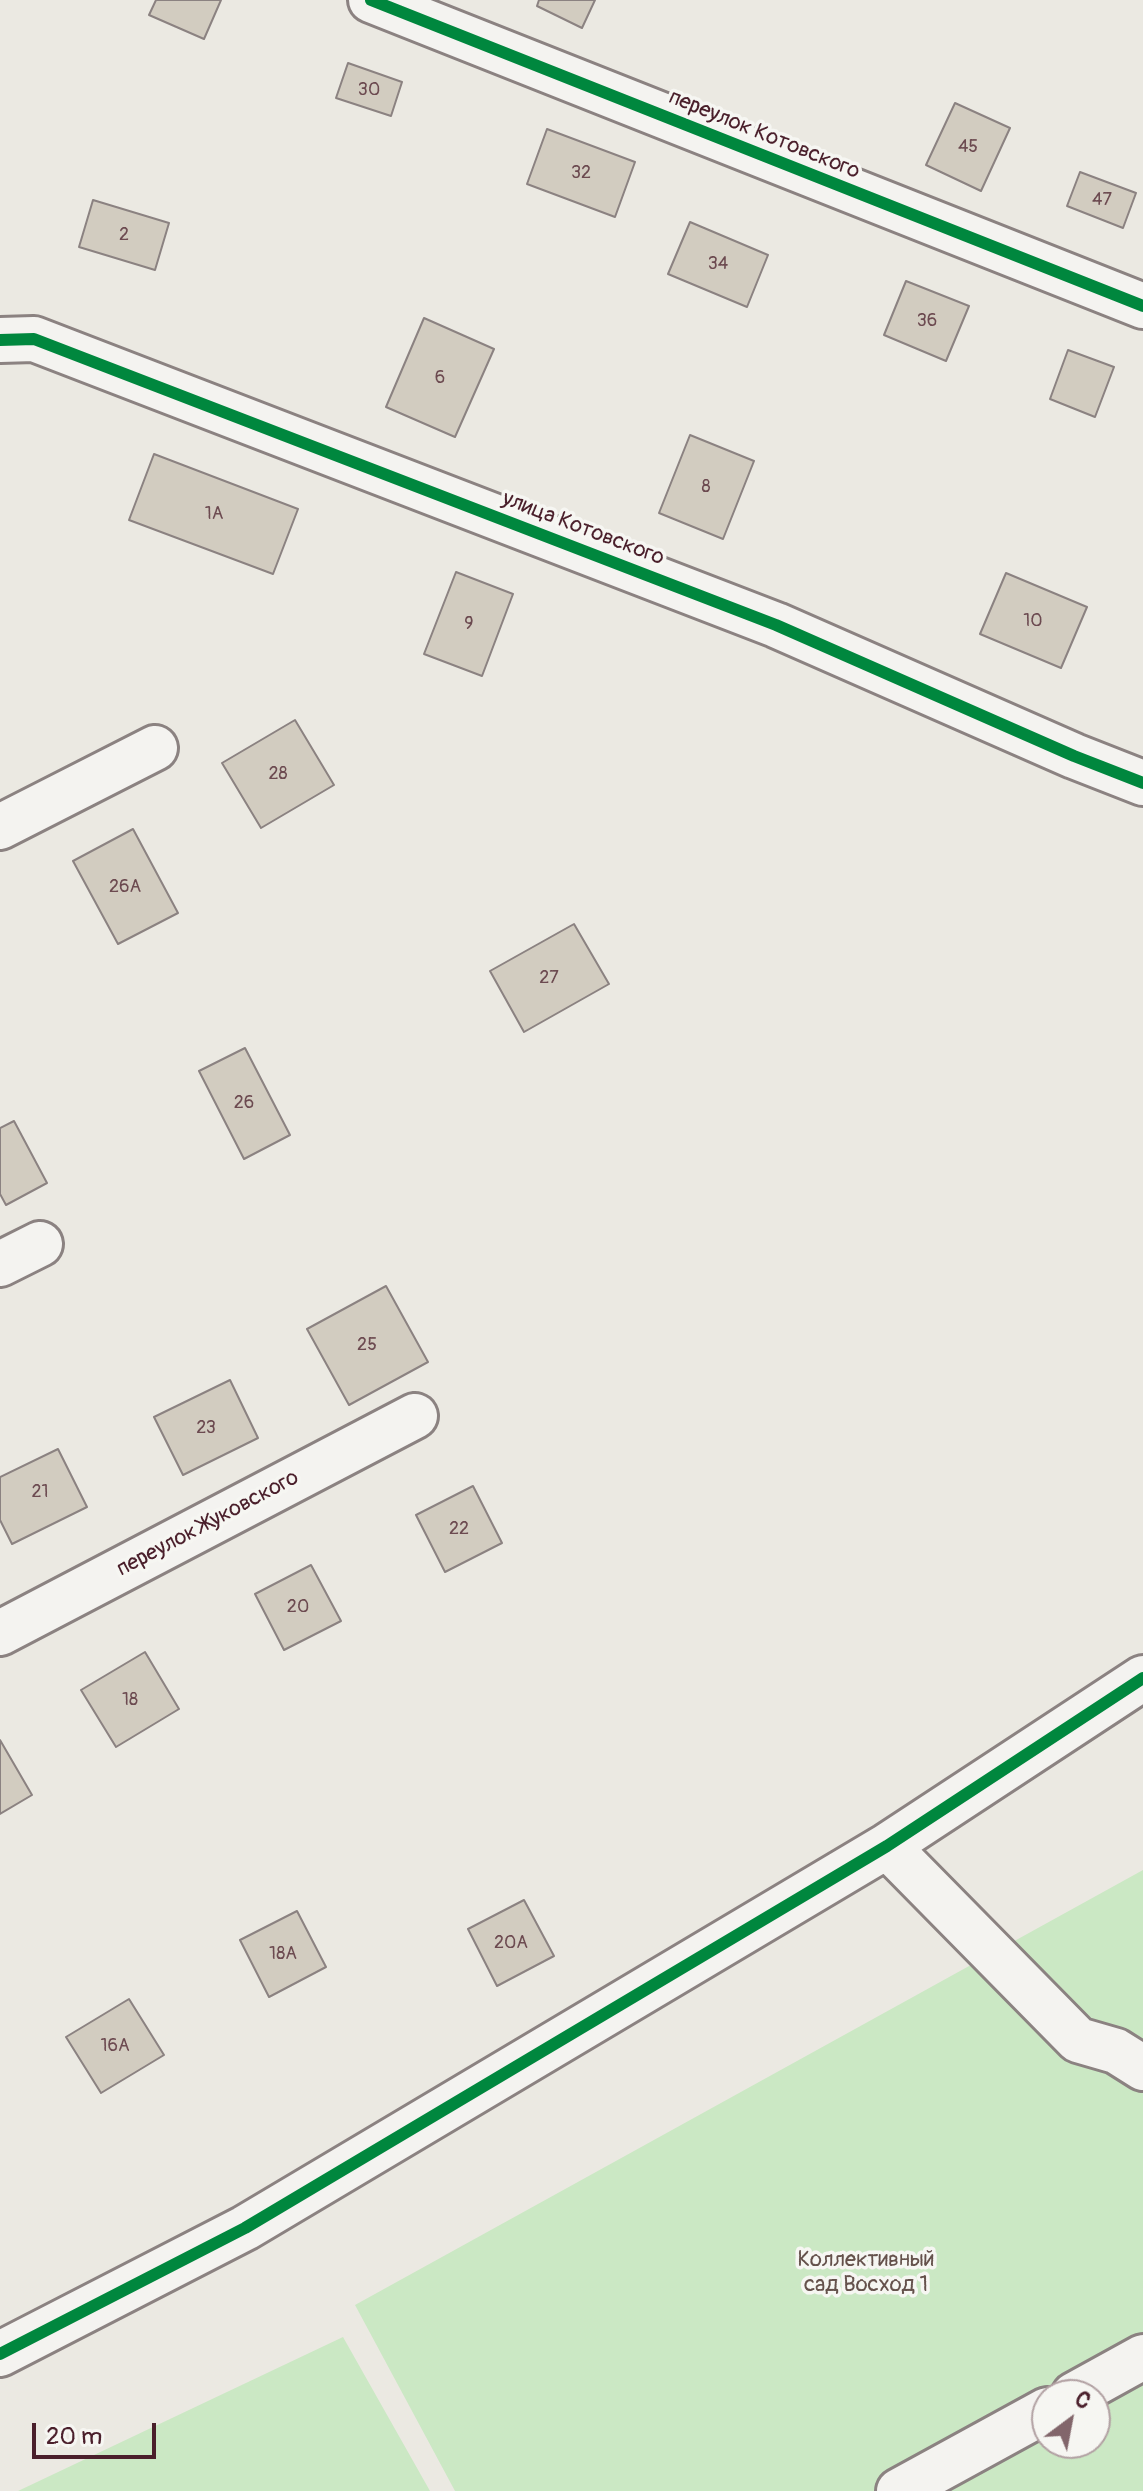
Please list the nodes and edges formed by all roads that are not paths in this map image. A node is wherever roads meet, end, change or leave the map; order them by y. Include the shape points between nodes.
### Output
1 (371, 0) edge
2 (1143, 306) edge
3 (0, 340) edge
4 (155, 748) dead end
5 (1143, 783) edge
6 (0, 827) edge
7 (40, 1244) dead end
8 (0, 1264) edge
9 (415, 1416) dead end
10 (0, 1633) edge
11 (1143, 1678) edge
12 (887, 1846) junction
13 (1143, 2068) edge
14 (0, 2354) edge
15 (1143, 2357) edge
16 (1103, 2379) edge
17 (1031, 2419) edge
18 (899, 2491) edge

1 - 2 street, переулок Котовского
3 - 5 street, улица Котовского via 34,339 732,607
4 - 6 street
7 - 8 street
9 - 10 street, переулок Жуковского
11 - 12 street
12 - 13 street via 1078,2040 1116,2051
12 - 14 street via 245,2228
15 - 16 street
17 - 18 street

